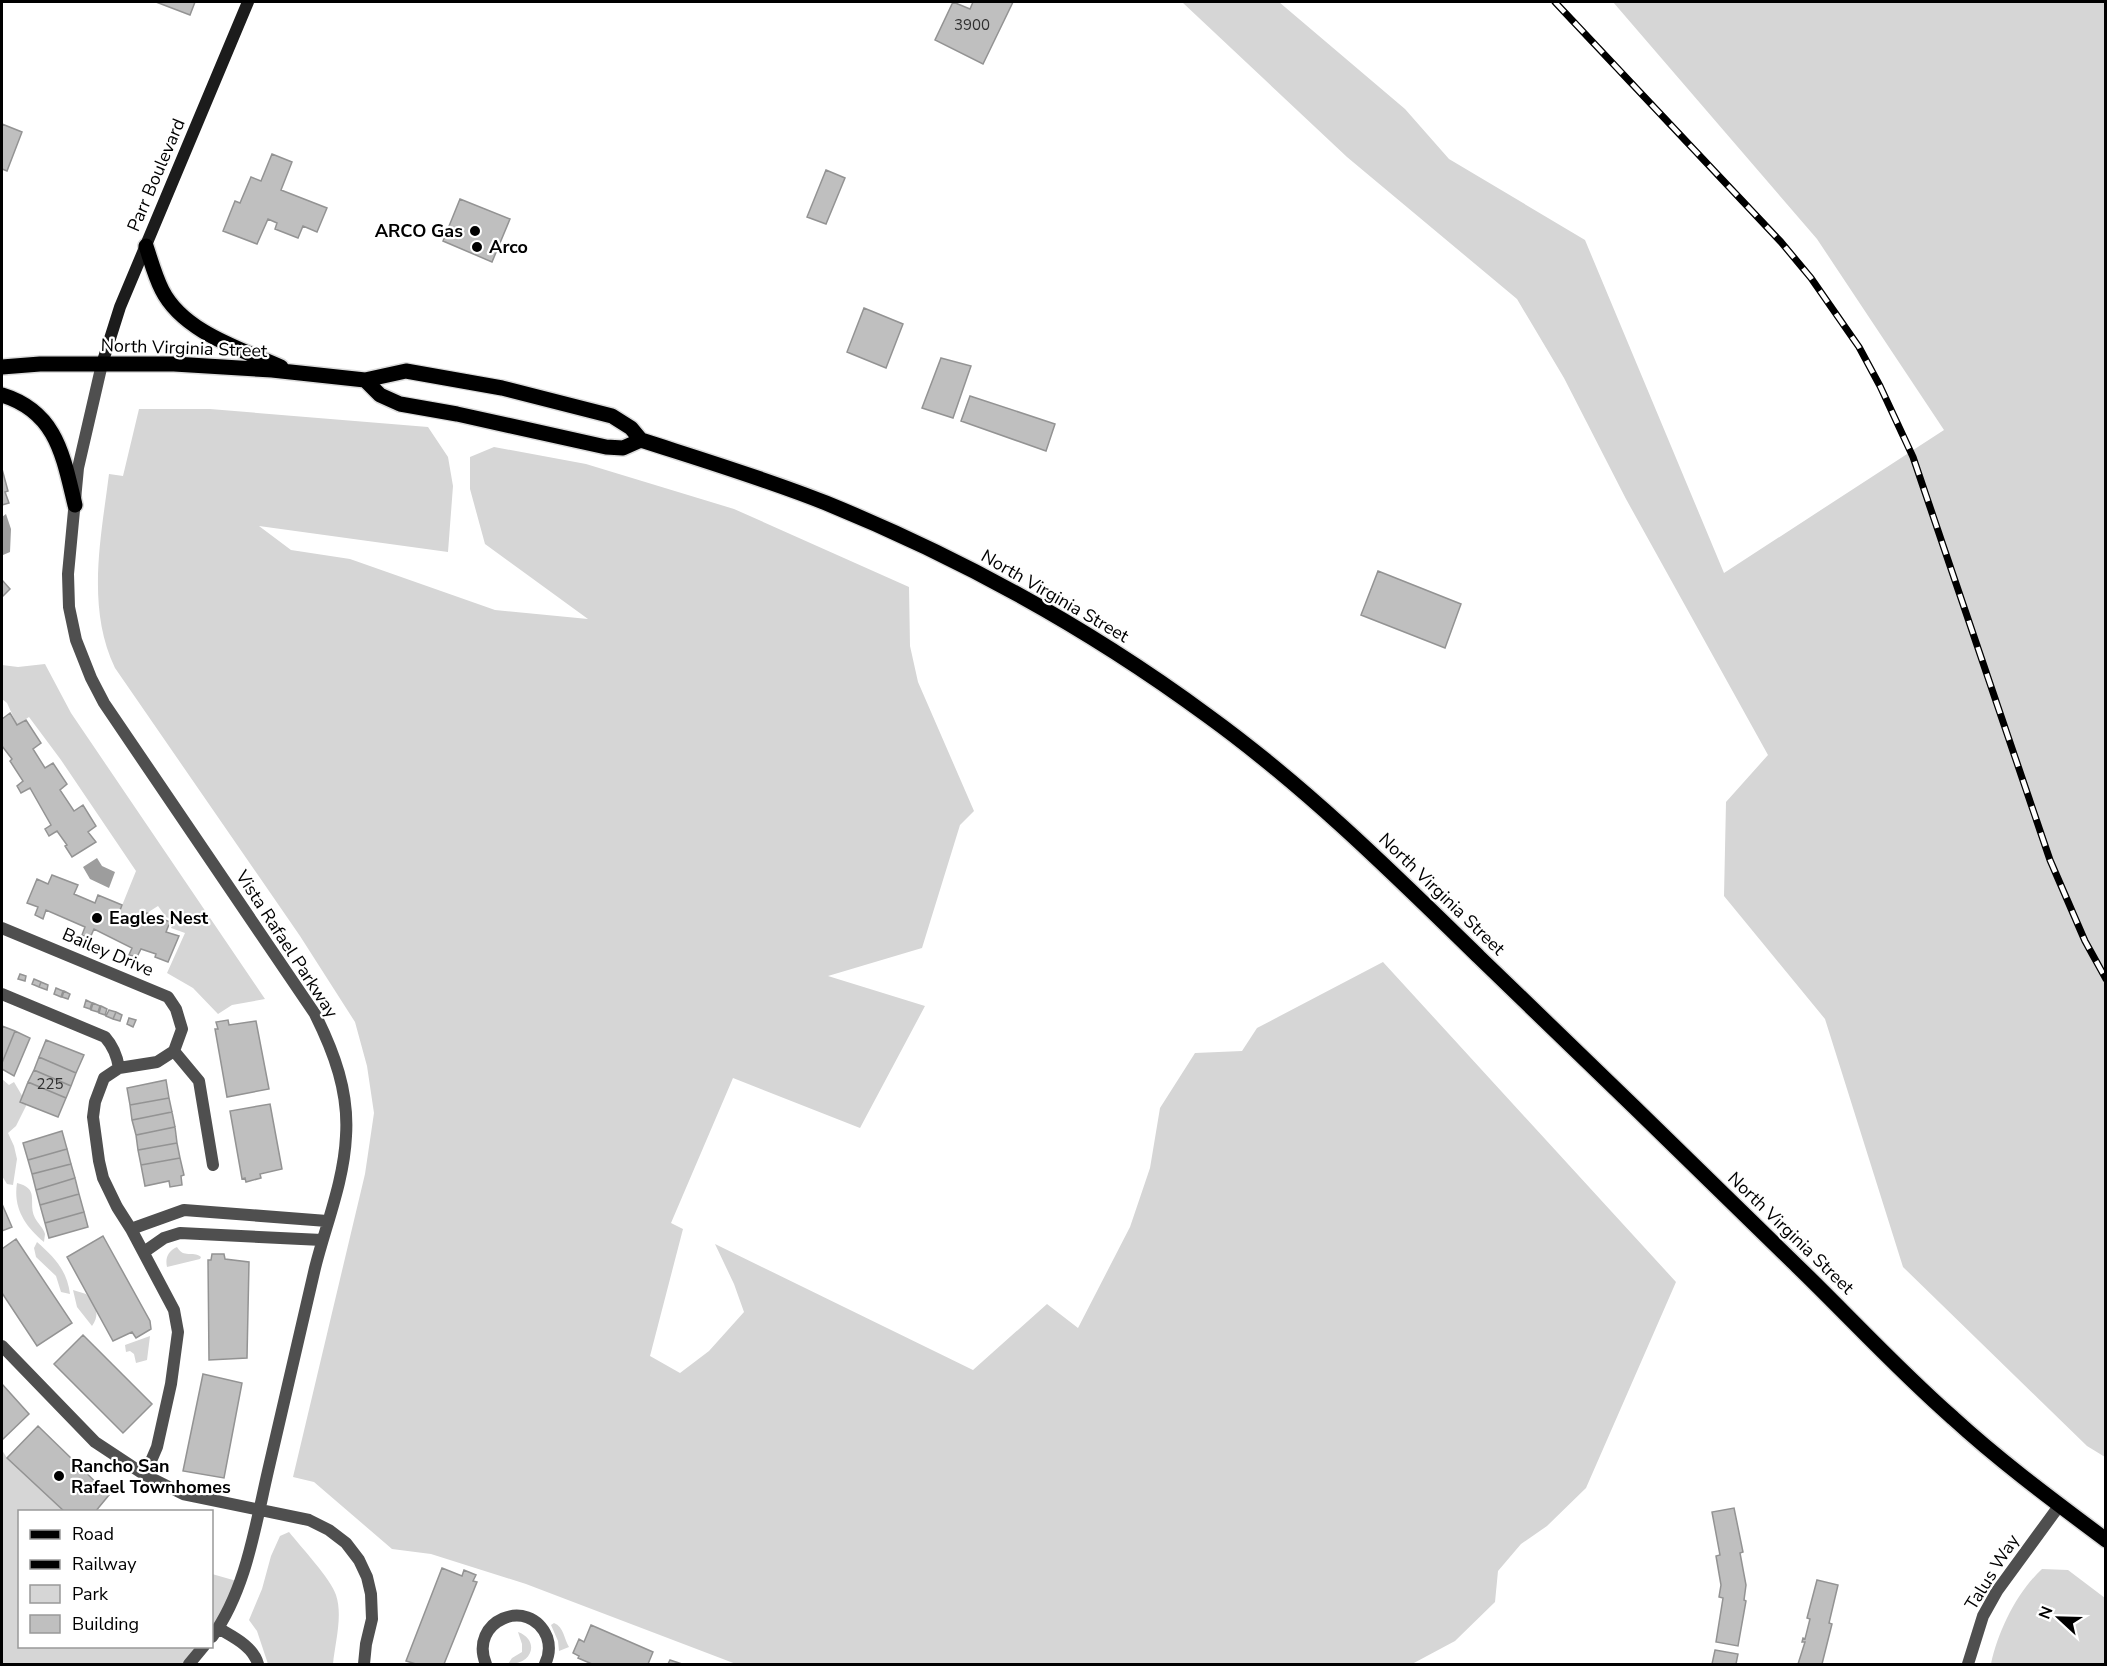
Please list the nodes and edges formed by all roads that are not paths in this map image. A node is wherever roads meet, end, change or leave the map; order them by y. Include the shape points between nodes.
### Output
1 (248, 2) edge
2 (146, 246) junction
3 (102, 364) junction
4 (2, 367) edge
5 (292, 373) junction
6 (365, 380) junction
7 (2, 395) edge
8 (641, 440) junction
9 (75, 505) junction
10 (2, 928) edge
11 (2, 994) edge
12 (174, 1051) junction
13 (118, 1068) junction
14 (213, 1165) dead end
15 (327, 1221) junction
16 (131, 1229) junction
17 (322, 1240) junction
18 (144, 1252) junction
19 (2, 1346) edge
20 (145, 1475) junction
21 (2059, 1506) junction
22 (259, 1509) junction
23 (2106, 1540) edge
24 (215, 1632) edge
25 (203, 1648) edge
26 (189, 1665) edge
27 (258, 1665) edge
28 (364, 1665) edge
29 (486, 1665) edge
30 (545, 1665) edge
31 (1968, 1665) edge

1 - 2 main road, Parr Boulevard
2 - 3 main road, Parr Boulevard via 120,307
2 - 5 main road via 162,290 186,320
3 - 4 main road, North Virginia Street
3 - 5 main road, North Virginia Street via 174,364
3 - 9 street, Vista Rafael Parkway via 78,468
5 - 6 main road, North Virginia Street
6 - 8 main road via 380,395 400,404 606,447 623,448
6 - 8 main road, North Virginia Street via 406,371 502,388 612,416
7 - 9 main road via 29,407 53,433
8 - 21 main road, North Virginia Street via 822,501 948,558 1082,632 1211,718 1324,808 1954,1420
9 - 15 street, Vista Rafael Parkway via 69,607 76,640 91,678 110,713 315,1014 329,1042 339,1071 347,1134 344,1167
10 - 12 street, Bailey Drive via 168,997 182,1029
11 - 13 street via 105,1037 117,1057
12 - 13 street via 157,1062
12 - 14 street via 199,1081
13 - 16 street via 104,1078 93,1118 103,1178
15 - 16 street via 184,1210
15 - 17 street, Vista Rafael Parkway
16 - 18 street
17 - 18 street via 180,1233 164,1238
17 - 22 street, Vista Rafael Parkway
18 - 20 street via 174,1310 178,1332 157,1448
19 - 20 street via 95,1442
20 - 22 street via 183,1494
21 - 23 main road, North Virginia Street
21 - 31 street, Talus Way via 1997,1591 1983,1616
22 - 24 street, Vista Rafael Parkway via 240,1582
22 - 28 street via 309,1520 329,1530 346,1543 358,1560 371,1594 372,1619
24 - 27 street via 248,1647
25 - 26 street
29 - 30 street via 482,1657 485,1634 502,1618 514,1616 525,1617 543,1630 549,1652

